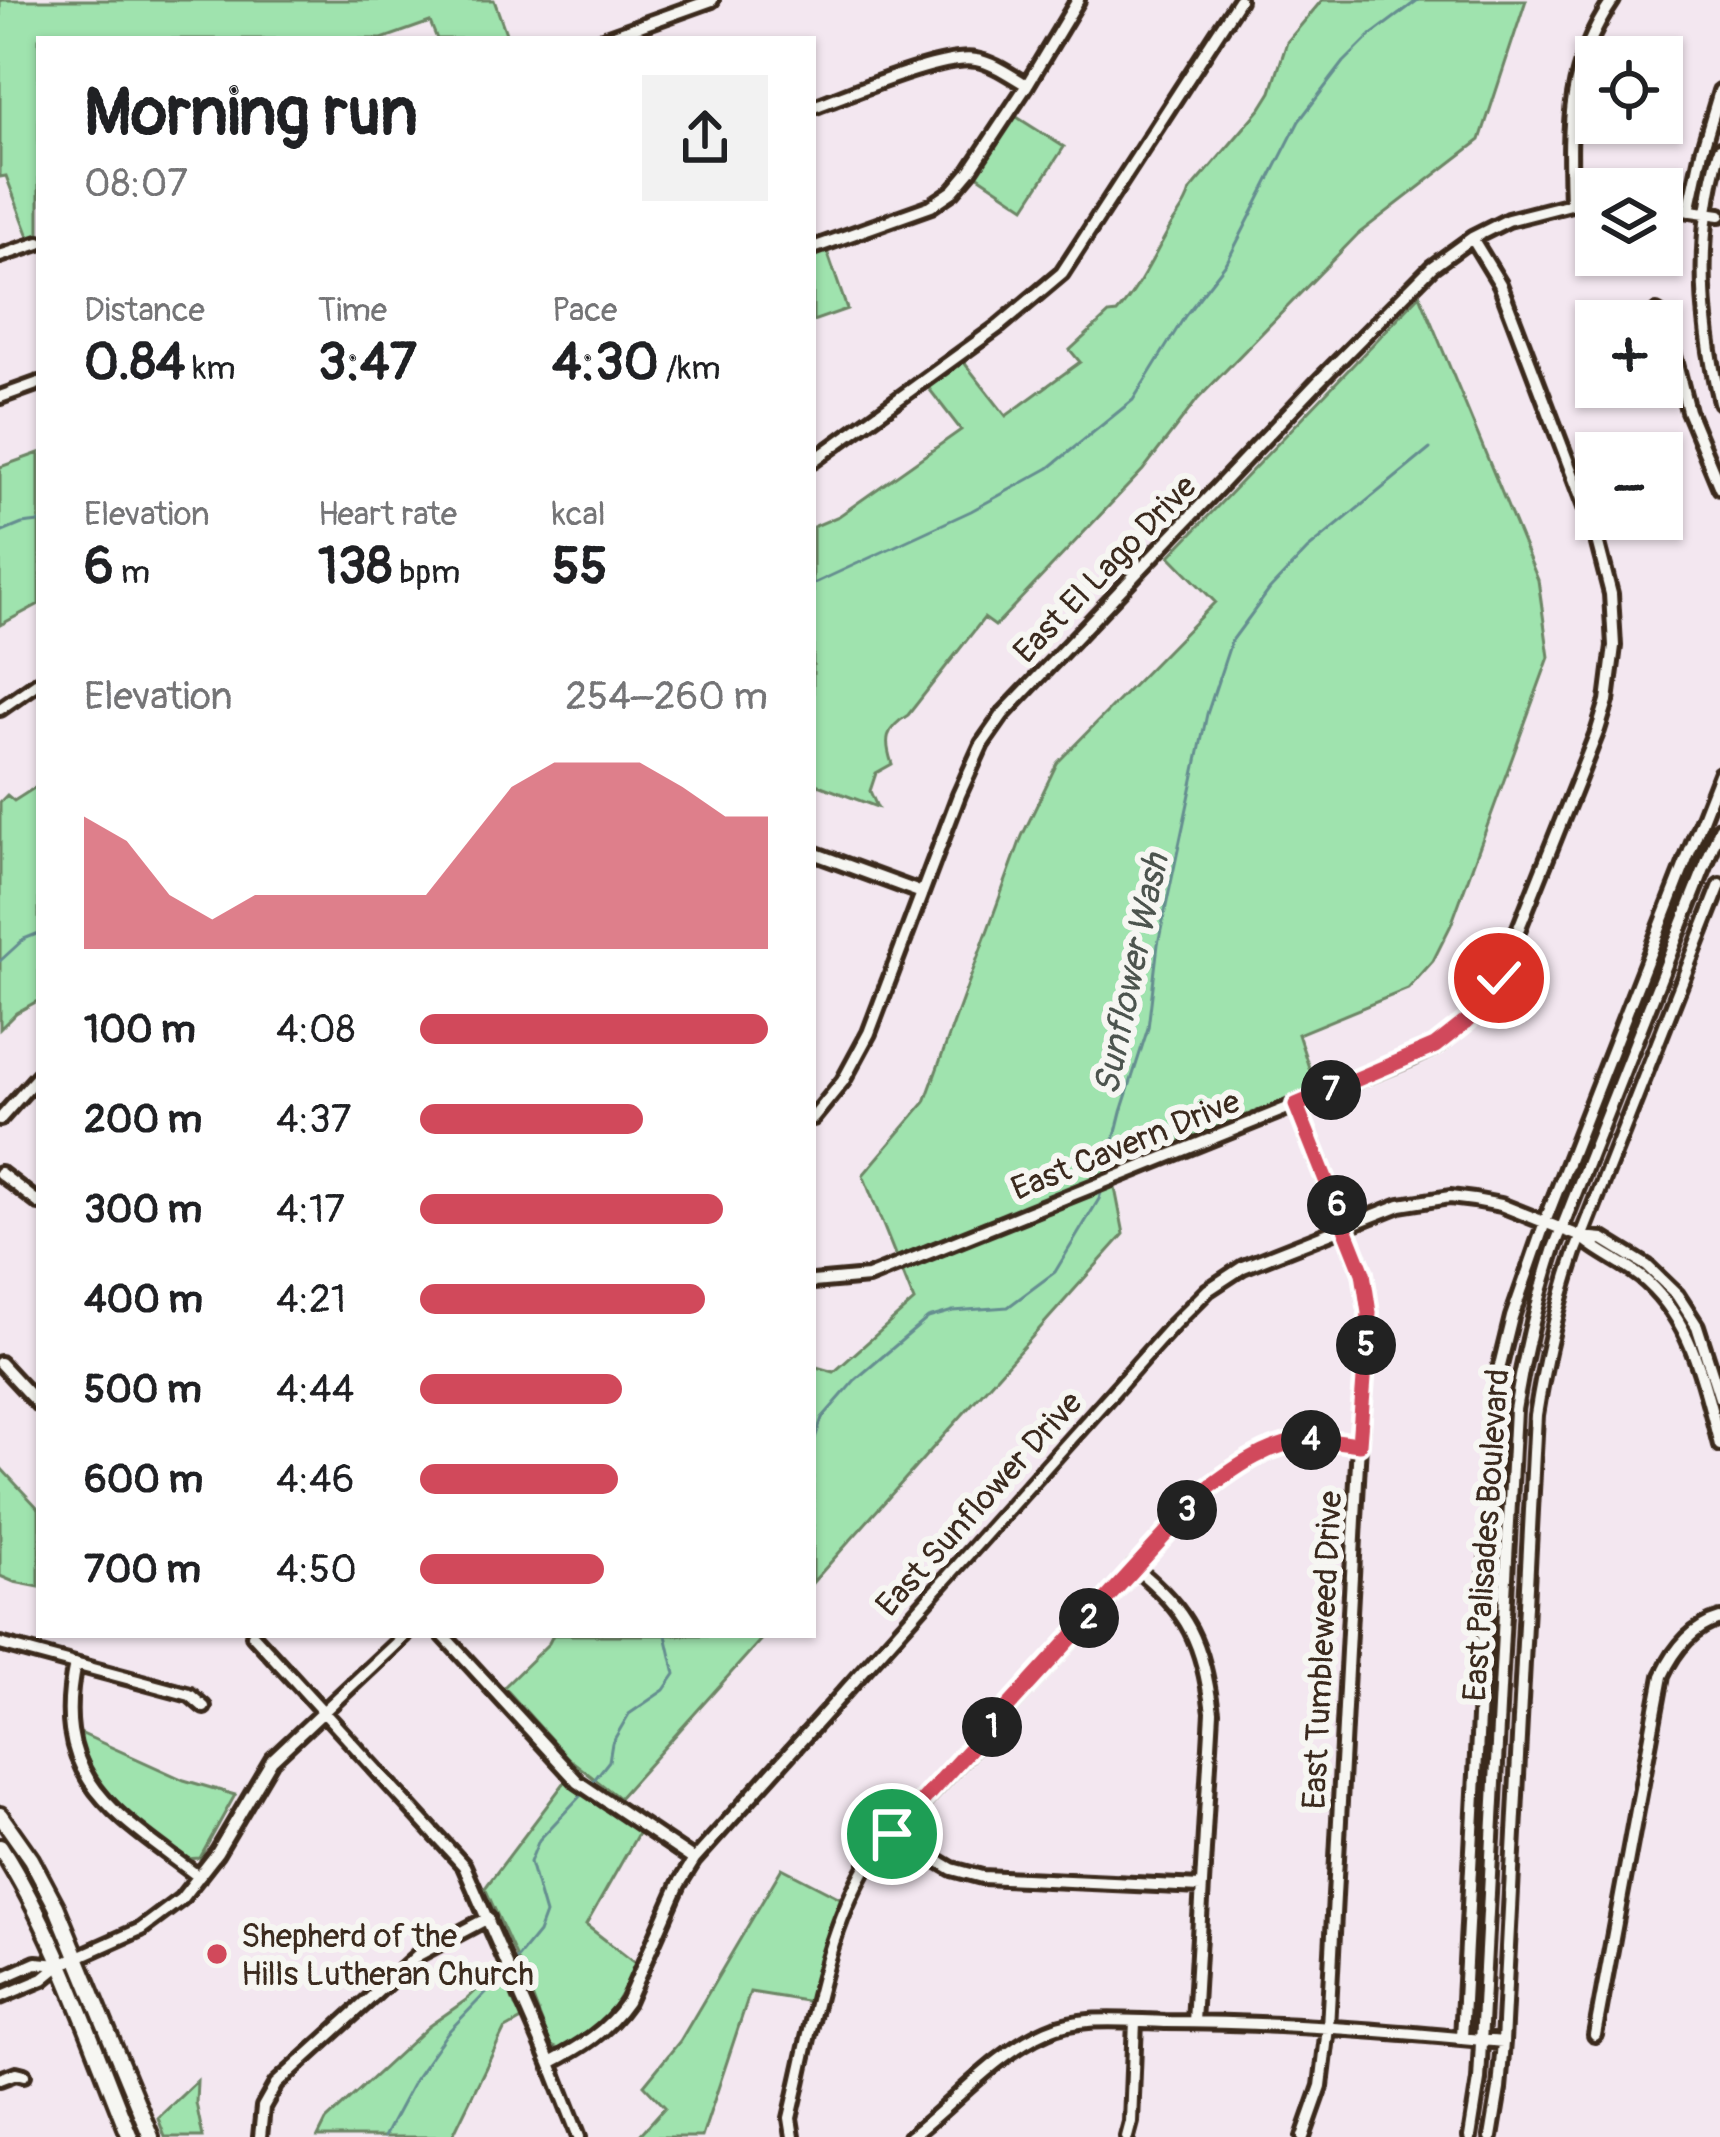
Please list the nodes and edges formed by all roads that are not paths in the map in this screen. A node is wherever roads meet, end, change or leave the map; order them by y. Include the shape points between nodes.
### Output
1 (712, 0) edge
2 (1078, 0) edge
3 (1239, 0) edge
4 (1613, 0) edge
5 (611, 36) edge
6 (1027, 86) junction
7 (1720, 92) edge
8 (816, 106) edge
9 (1720, 149) edge
10 (1571, 204) junction
11 (1575, 204) edge
12 (1683, 210) edge
13 (1690, 211) junction
14 (1713, 214) edge
15 (1472, 238) junction
16 (36, 244) edge
17 (816, 247) edge
18 (0, 256) edge
19 (36, 384) edge
20 (1683, 391) edge
21 (0, 397) edge
22 (1720, 402) edge
23 (816, 459) edge
24 (1720, 488) edge
25 (36, 684) edge
26 (0, 710) edge
27 (1720, 774) edge
28 (1720, 828) edge
29 (816, 854) edge
30 (1720, 885) edge
31 (922, 892) junction
32 (36, 1078) edge
33 (1296, 1105) junction
34 (816, 1114) edge
35 (0, 1119) edge
36 (0, 1173) edge
37 (36, 1201) edge
38 (1545, 1222) junction
39 (1346, 1227) junction
40 (1562, 1229) junction
41 (1582, 1237) junction
42 (816, 1282) edge
43 (1698, 1346) junction
44 (0, 1363) edge
45 (1720, 1398) edge
46 (36, 1402) edge
47 (1359, 1444) junction
48 (1720, 1445) edge
49 (1135, 1567) junction
50 (1720, 1619) edge
51 (256, 1638) edge
52 (402, 1638) edge
53 (446, 1638) edge
54 (0, 1644) edge
55 (75, 1664) junction
56 (204, 1707) dead end
57 (322, 1710) junction
58 (1008, 1710) junction
59 (1021, 1721) dead end
60 (0, 1815) edge
61 (892, 1834) junction
62 (0, 1847) edge
63 (694, 1860) junction
64 (199, 1877) junction
65 (1202, 1888) junction
66 (488, 1918) junction
67 (78, 1958) junction
68 (60, 1965) junction
69 (0, 1979) edge
70 (0, 1997) edge
71 (1136, 2021) junction
72 (1194, 2022) junction
73 (1328, 2028) junction
74 (1595, 2036) dead end
75 (1462, 2038) junction
76 (1481, 2040) junction
77 (1503, 2042) junction
78 (550, 2062) junction
79 (23, 2075) dead end
80 (0, 2079) edge
81 (130, 2137) edge
82 (152, 2137) edge
83 (260, 2137) edge
84 (579, 2137) edge
85 (793, 2137) edge
86 (910, 2137) edge
87 (1127, 2137) edge
88 (1303, 2137) edge
89 (1470, 2137) edge
90 (1491, 2137) edge

1 - 5 street
2 - 6 street
3 - 23 street via 1062,273
4 - 10 street via 1578,76 1569,120
6 - 8 street via 974,59 946,60
6 - 17 street via 952,191
7 - 13 street
9 - 14 street
10 - 11 street, East El Lago Drive
10 - 15 street, East El Lago Drive
12 - 13 street
13 - 14 street
14 - 22 street via 1703,284
15 - 31 street, East El Lago Drive via 1416,281 1003,714 970,769
15 - 33 street, East Cavern Drive via 1500,284 1596,536 1611,594 1607,701 1485,1000 1435,1046
16 - 18 street
19 - 21 street
20 - 24 street
25 - 26 street
27 - 38 street
28 - 40 street, East Palisades Boulevard
29 - 31 street
30 - 41 street, East Palisades Boulevard
31 - 34 street, East El Lago Drive via 869,1033
32 - 35 street
33 - 39 street, East Tumbleweed Drive
33 - 42 street, East Cavern Drive via 868,1277
36 - 37 street
38 - 39 street, East Sunflower Drive via 1450,1197 1400,1205
38 - 40 street, East Sunflower Drive
38 - 75 street via 1497,1378
39 - 47 street, East Tumbleweed Drive via 1369,1313
39 - 63 street, East Sunflower Drive via 1244,1267 1174,1324
40 - 41 street, East Sunflower Drive
40 - 76 street, East Palisades Boulevard via 1515,1410
41 - 43 street, East Sunflower Drive via 1650,1284
41 - 77 street, East Palisades Boulevard via 1556,1309 1536,1415
43 - 45 street
43 - 48 street
44 - 46 street
47 - 49 street via 1309,1440 1238,1465
47 - 73 street, East Tumbleweed Drive
49 - 58 street
49 - 65 street via 1181,1612 1206,1670 1212,1712
50 - 74 street via 1691,1634 1662,1676
51 - 57 street
52 - 57 street
53 - 63 street via 578,1782
54 - 55 street
55 - 56 street via 190,1695
55 - 64 street via 69,1725 81,1768 124,1819
57 - 64 street via 272,1760
57 - 66 street via 459,1859
58 - 59 street
58 - 61 street
60 - 67 main road via 46,1885
61 - 65 street via 982,1877
61 - 85 street via 838,1925 790,2118
62 - 68 main road
63 - 78 street, East Sunflower Drive via 617,2017
64 - 67 street via 155,1920
65 - 72 street
66 - 78 street
66 - 83 street via 418,1955 276,2084 262,2107
67 - 68 street
67 - 82 main road
68 - 69 street via 36,1963
68 - 70 street
68 - 81 main road
71 - 72 street
71 - 86 street via 1046,2032
71 - 87 street
72 - 73 street
73 - 75 street
73 - 88 street, East Tumbleweed Drive via 1322,2086
75 - 76 street
76 - 77 street
76 - 89 street, East Palisades Boulevard
77 - 90 street, East Palisades Boulevard
78 - 84 street
79 - 80 street

